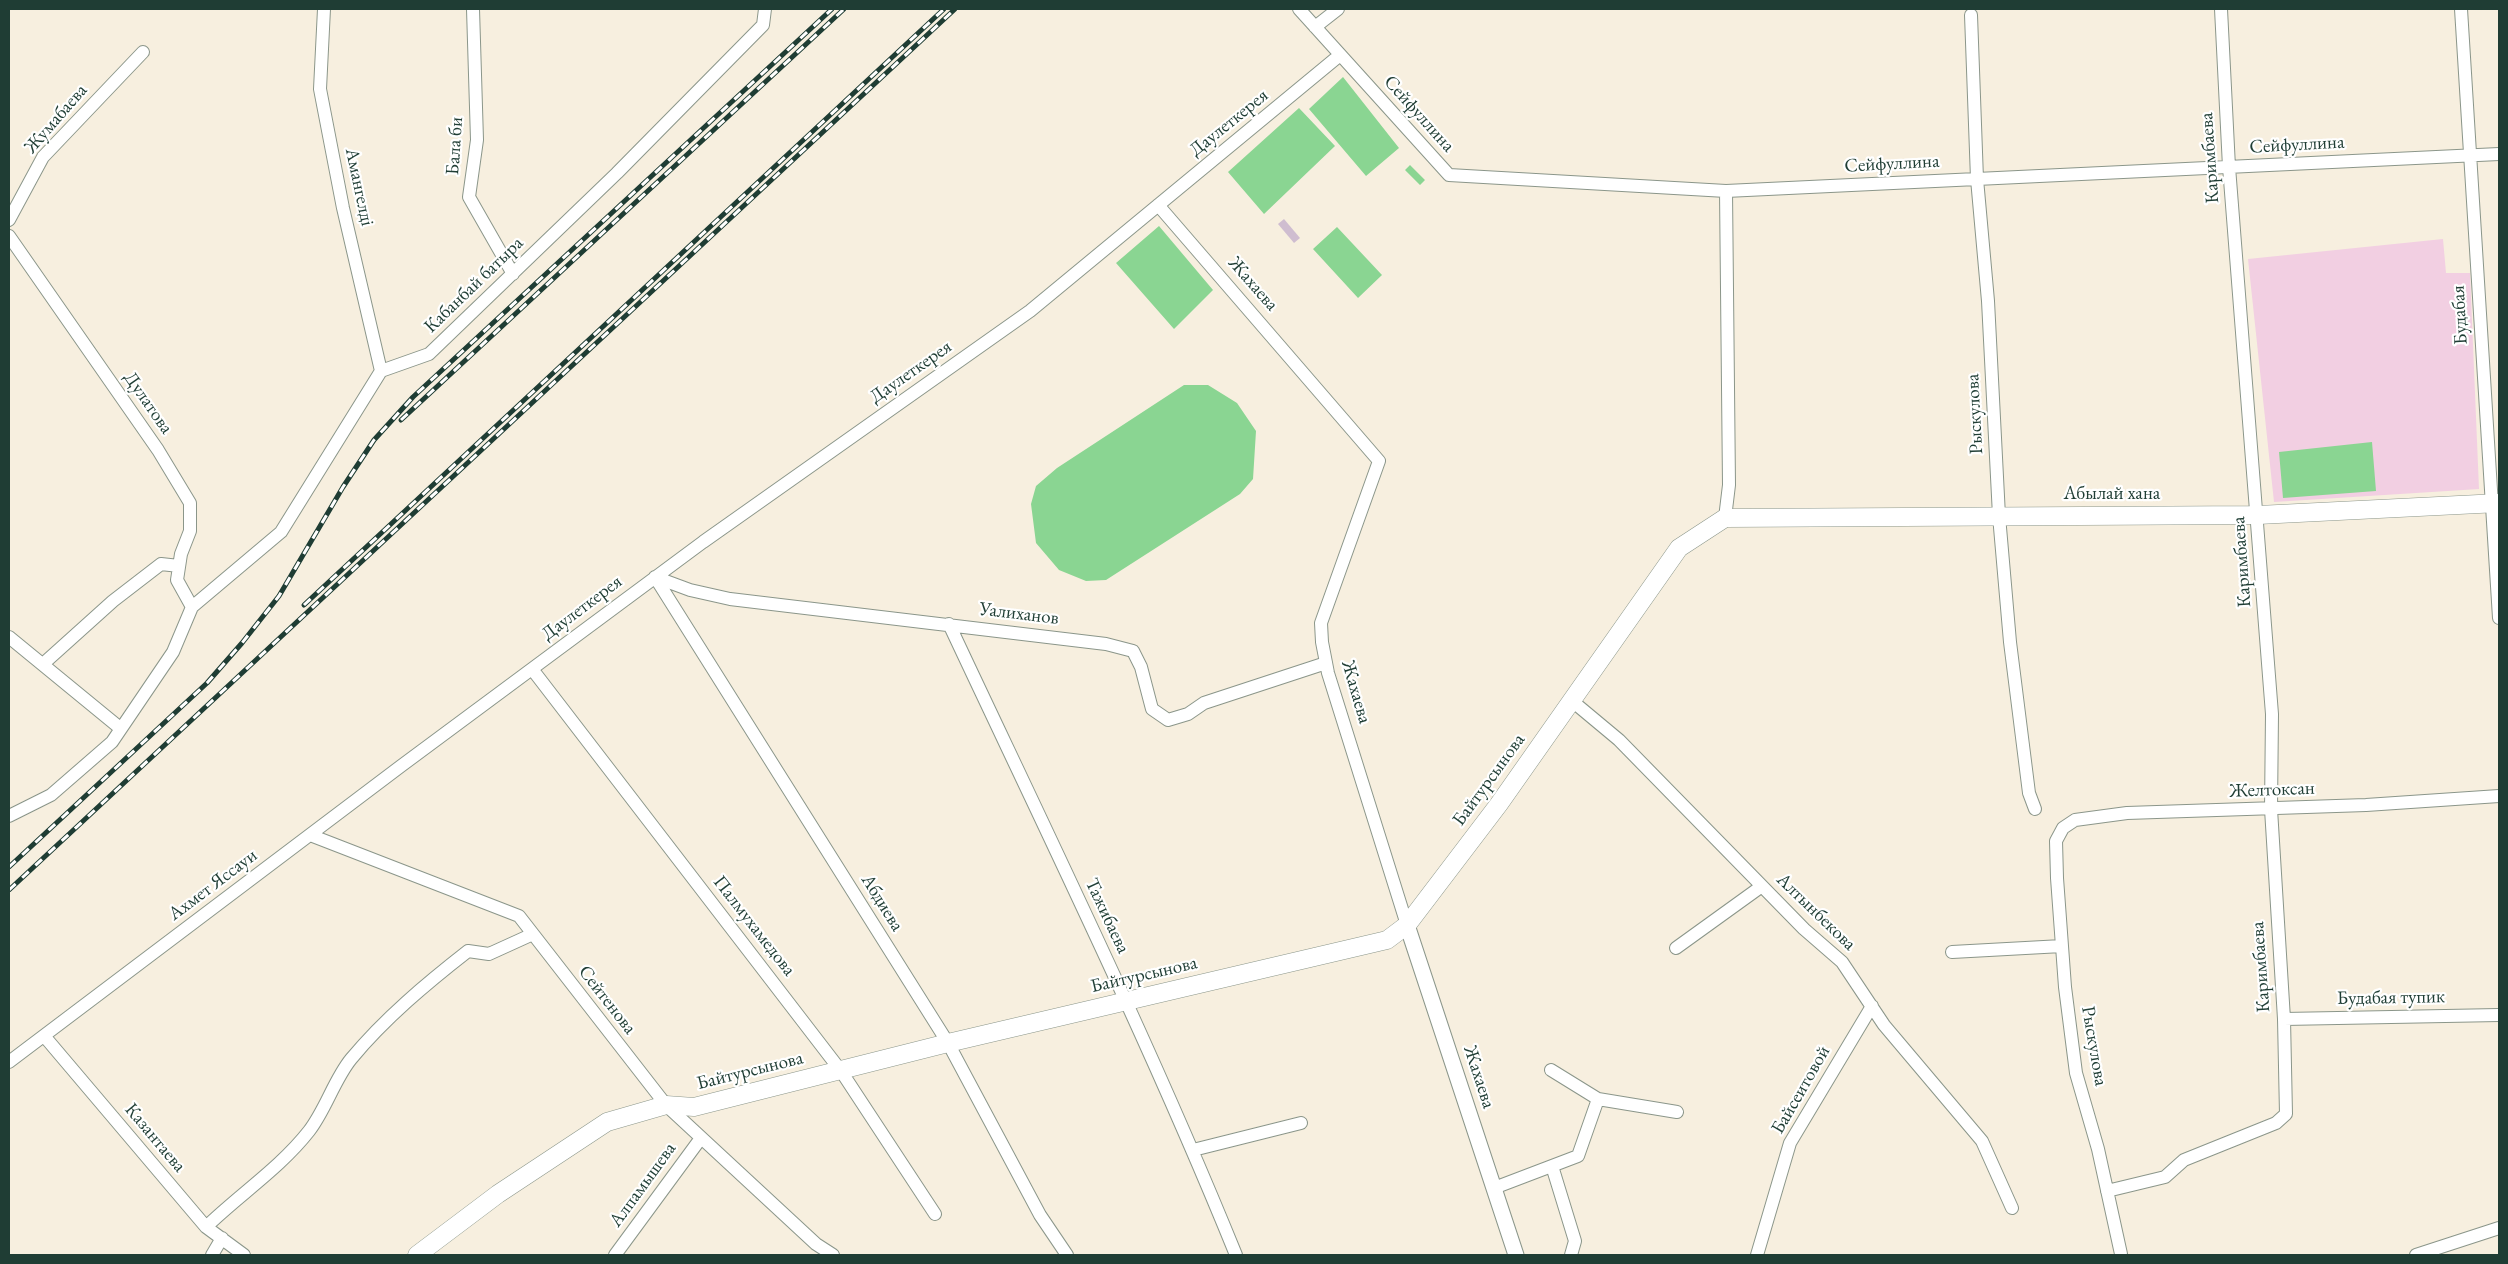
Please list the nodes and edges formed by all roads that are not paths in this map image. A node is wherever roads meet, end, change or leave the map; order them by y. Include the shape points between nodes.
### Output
1 (324, 9) edge
2 (473, 9) edge
3 (765, 9) edge
4 (1299, 9) edge
5 (1338, 9) edge
6 (2222, 9) edge
7 (2460, 9) edge
8 (1971, 16) dead end
9 (1315, 26) junction
10 (143, 52) dead end
11 (1340, 55) junction
12 (2499, 154) edge
13 (2470, 156) junction
14 (2229, 167) junction
15 (1977, 179) junction
16 (1726, 191) junction
17 (1158, 205) junction
18 (9, 220) edge
19 (9, 236) edge
20 (514, 274) junction
21 (381, 371) junction
22 (2495, 503) edge
23 (2258, 515) junction
24 (1999, 516) junction
25 (1726, 518) junction
26 (180, 566) junction
27 (655, 577) junction
28 (192, 607) junction
29 (2499, 618) edge
30 (949, 624) junction
31 (9, 637) edge
32 (1326, 663) junction
33 (43, 664) junction
34 (532, 669) junction
35 (1571, 700) junction
36 (120, 728) junction
37 (440, 737) joint
38 (2499, 796) edge
39 (2035, 809) dead end
40 (2271, 809) junction
41 (9, 816) edge
42 (310, 835) junction
43 (2056, 841) joint
44 (1762, 886) junction
45 (1407, 925) junction
46 (533, 934) junction
47 (2062, 946) junction
48 (1676, 948) dead end
49 (1952, 952) dead end
50 (1127, 1001) junction
51 (1872, 1006) junction
52 (2499, 1014) edge
53 (2284, 1019) junction
54 (45, 1037) junction
55 (948, 1044) junction
56 (9, 1062) edge
57 (1551, 1070) dead end
58 (841, 1071) junction
59 (1598, 1099) junction
60 (666, 1106) junction
61 (1677, 1112) dead end
62 (1301, 1123) dead end
63 (701, 1138) junction
64 (1194, 1150) junction
65 (1552, 1166) junction
66 (1494, 1188) junction
67 (2108, 1191) junction
68 (2012, 1208) dead end
69 (935, 1214) dead end
70 (206, 1227) junction
71 (2499, 1228) edge
72 (222, 1238) junction
73 (2121, 1254) dead end
74 (212, 1255) edge
75 (244, 1255) edge
76 (417, 1255) edge
77 (615, 1255) edge
78 (833, 1255) edge
79 (1067, 1255) edge
80 (1236, 1255) edge
81 (1516, 1255) edge
82 (1571, 1255) edge
83 (1757, 1255) edge
84 (2416, 1255) edge

1 - 21 street, Амангелді via 320,89 343,208
2 - 20 street, Бала би via 477,140 469,197
3 - 20 street, Кабанбай батыра via 763,25
4 - 9 street
5 - 9 street
6 - 14 street, Каримбаева
7 - 13 street, Будабая
8 - 15 street, Рыскулова
9 - 11 street
10 - 18 street, Жумабаева via 43,157
11 - 16 street, Сейфуллина via 1449,175
11 - 17 street, Даулеткерея
12 - 13 street, Сейфуллина
13 - 14 street, Сейфуллина
13 - 22 street, Будабая
14 - 15 street, Сейфуллина
14 - 23 street, Каримбаева
15 - 16 street, Сейфуллина
15 - 24 street, Рыскулова via 1988,301
16 - 25 street via 1729,485
17 - 27 street, Даулеткерея via 1030,311
17 - 32 street, Жахаева via 1379,461 1321,623
19 - 26 street, Дулатова via 158,450 190,502 190,531
20 - 21 street, Кабанбай батыра via 429,354
21 - 28 street via 281,532
22 - 23 main road, Абылай хана
22 - 29 street, Будабая
23 - 24 main road, Абылай хана
23 - 40 street, Каримбаева via 2272,714
24 - 25 main road, Абылай хана
24 - 39 street, Рыскулова via 2010,642 2029,793
25 - 35 main road, Байтурсынова via 1679,548
26 - 28 street, Дулатова via 177,580
26 - 33 street via 160,564
27 - 30 street, Уалиханов via 690,590 730,599
27 - 34 street, Даулеткерея
27 - 55 street, Абдиева
28 - 36 street via 174,652
30 - 32 street, Уалиханов via 1106,644 1133,651 1141,667 1152,709 1168,720 1188,714 1204,704
30 - 50 street, Тажибаева
31 - 33 street
32 - 45 street, Жахаева
33 - 36 street
34 - 37 street, Даулеткерея
34 - 58 street, Палмухамедова
35 - 44 street, Алтынбекова via 1618,740
35 - 45 main road, Байтурсынова via 1499,804
36 - 41 street via 112,742 51,795
37 - 42 street, Ахмет Яссауи
38 - 40 street, Желтоксан
40 - 43 street, Желтоксан via 2128,812 2075,820 2063,828
40 - 53 street, Каримбаева
42 - 46 street, Сейтенова via 519,916
42 - 54 street, Ахмет Яссауи
43 - 47 street, Рыскулова
44 - 48 street
44 - 51 street, Алтынбекова via 1842,962
45 - 50 main road, Байтурсынова via 1387,940
45 - 66 street, Жахаева
46 - 60 street, Сейтенова
46 - 70 street via 489,954 468,951 416,992 351,1060 309,1130 272,1170
47 - 49 street
47 - 67 street, Рыскулова via 2076,1074
50 - 55 main road, Байтурсынова
50 - 64 street, Тажибаева
51 - 68 street, Алтынбекова via 1884,1025 1982,1141
51 - 83 street, Байсеитовой via 1790,1143
52 - 53 street, Будабая тупик
53 - 67 street, Каримбаева via 2286,1114 2276,1123 2184,1160 2165,1177
54 - 56 street, Ахмет Яссауи
54 - 70 street, Казантаева
55 - 58 main road, Байтурсынова
55 - 79 street, Абдиева via 1040,1215
57 - 59 street
58 - 60 main road, Байтурсынова via 694,1107
58 - 69 street, Палмухамедова
59 - 61 street
59 - 65 street via 1578,1156
60 - 63 street, Сейтенова
60 - 76 main road, Байтурсынова via 607,1122 498,1194
62 - 64 street
63 - 77 street, Алпамышева
63 - 78 street, Сейтенова via 816,1244
64 - 80 street, Тажибаева
65 - 66 street
65 - 82 street via 1575,1241
66 - 81 street, Жахаева
67 - 73 street, Рыскулова
70 - 72 street, Казантаева
71 - 84 street
72 - 74 street
72 - 75 street, Казантаева

